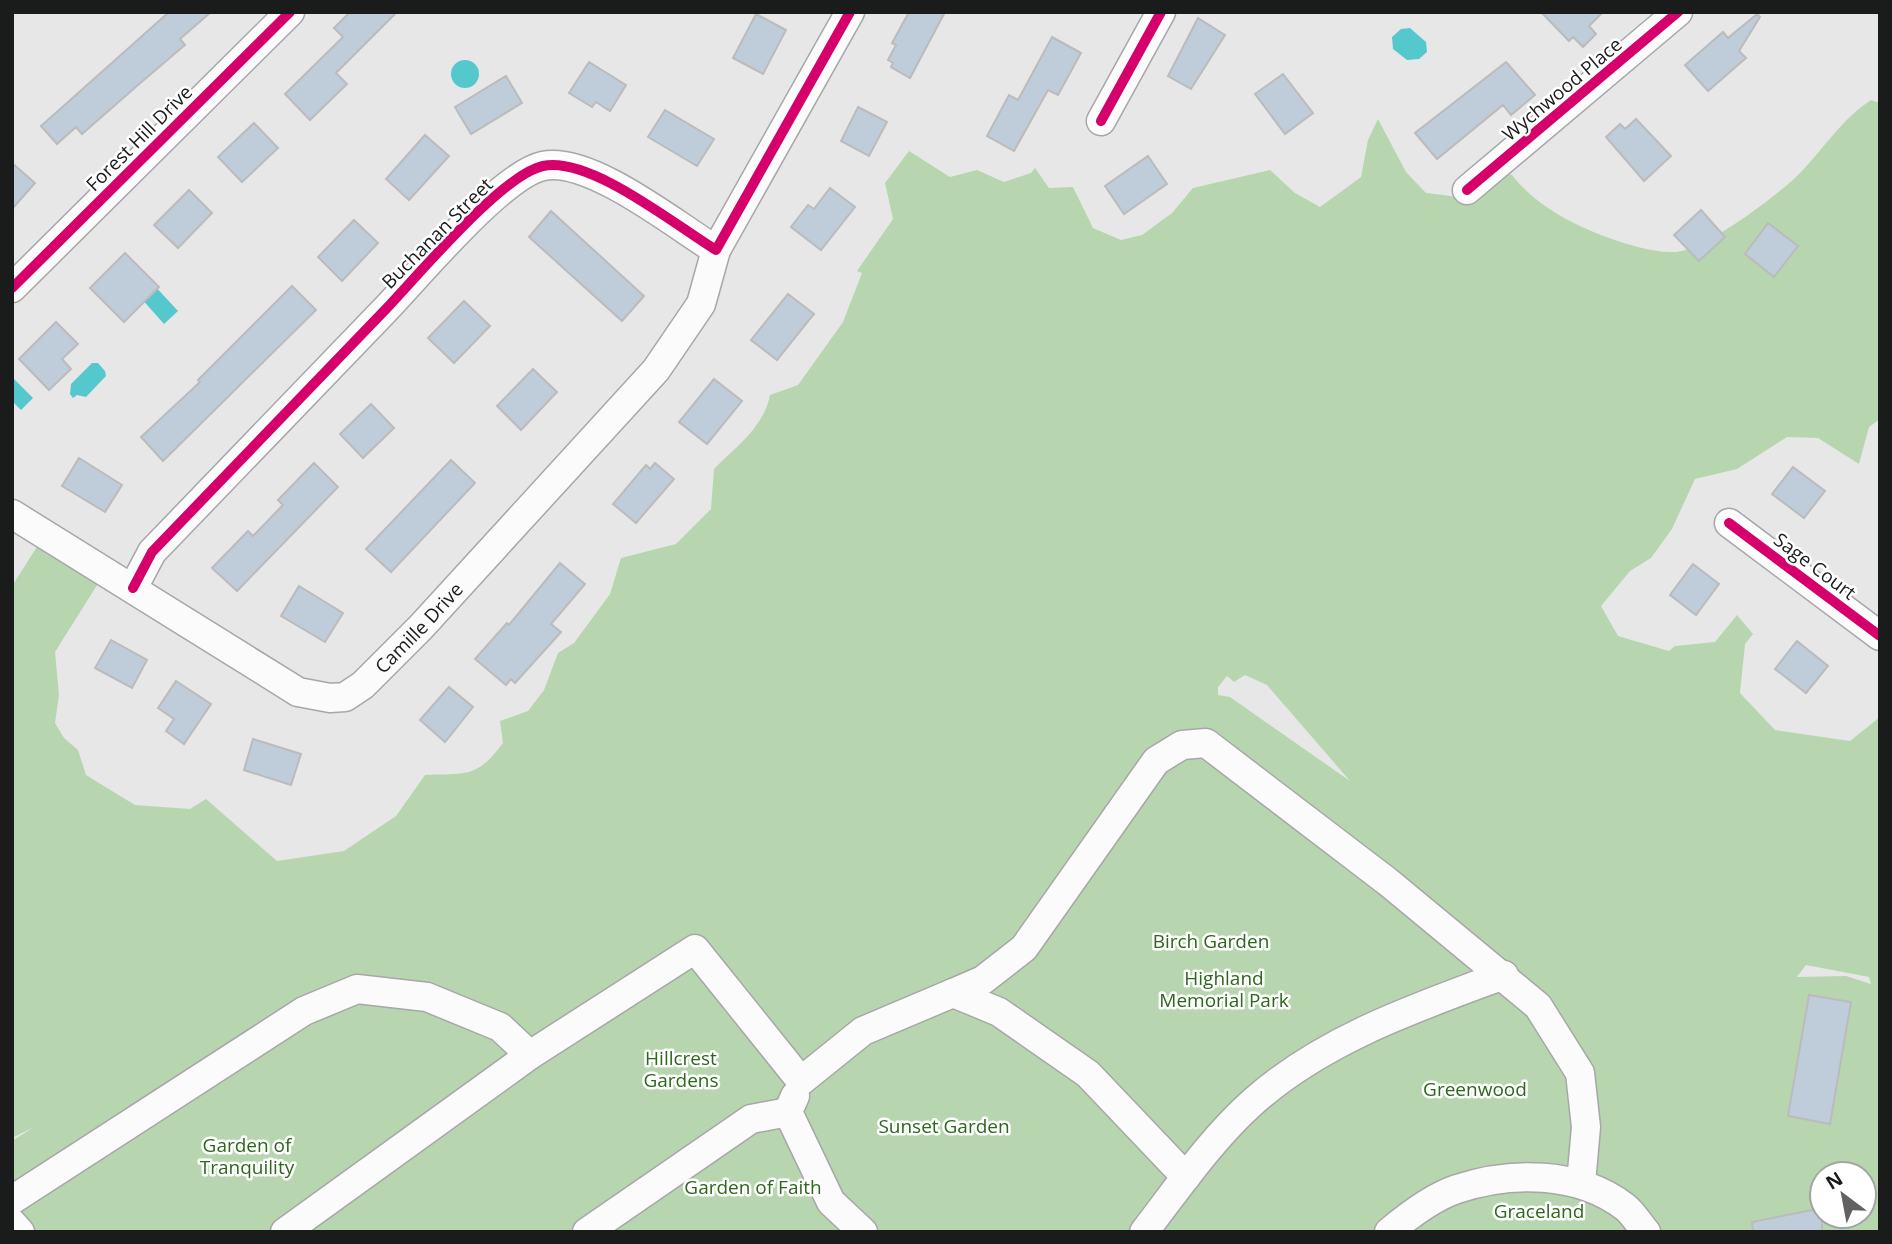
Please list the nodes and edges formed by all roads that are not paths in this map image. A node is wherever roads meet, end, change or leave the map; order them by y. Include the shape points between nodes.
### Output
1 (290, 12) edge
2 (850, 12) edge
3 (1161, 12) edge
4 (1678, 12) edge
5 (1101, 121) dead end
6 (1467, 190) dead end
7 (716, 250) junction
8 (12, 289) edge
9 (12, 514) edge
10 (1729, 523) dead end
11 (133, 588) junction
12 (1880, 636) edge
13 (1504, 975) junction
14 (953, 993) junction
15 (530, 1055) junction
16 (801, 1081) junction
17 (788, 1112) junction
18 (1186, 1177) junction
19 (1581, 1183) junction
20 (12, 1200) edge
21 (12, 1223) edge
22 (20, 1232) edge
23 (285, 1232) edge
24 (587, 1232) edge
25 (863, 1232) edge
26 (1144, 1232) edge
27 (1389, 1232) edge
28 (1646, 1232) edge

1 - 8 street, Forest Hill Drive
2 - 7 street
3 - 5 street
4 - 6 street, Wychwood Place
7 - 11 street, Buchanan Street via 596,175 567,165 543,166 522,176 459,230 152,552
7 - 11 street, Camille Drive via 701,304 656,370 421,627 363,685 345,696 298,692
9 - 11 street, Camille Drive
10 - 12 street, Sage Court
13 - 14 street via 1206,743 1182,745 1156,761 1024,948 983,980
13 - 18 street via 1415,1008 1311,1058 1253,1102
13 - 19 street via 1538,1006 1580,1073 1586,1127
14 - 16 street via 863,1031
14 - 18 street via 999,1012 1088,1074
15 - 16 street via 695,949
15 - 20 street via 500,1027 427,997 357,989 304,1011
15 - 23 street
16 - 17 street
17 - 24 street via 751,1119
17 - 25 street via 831,1202
18 - 26 street
19 - 27 street via 1524,1176 1455,1189
19 - 28 street via 1626,1208
21 - 22 street

